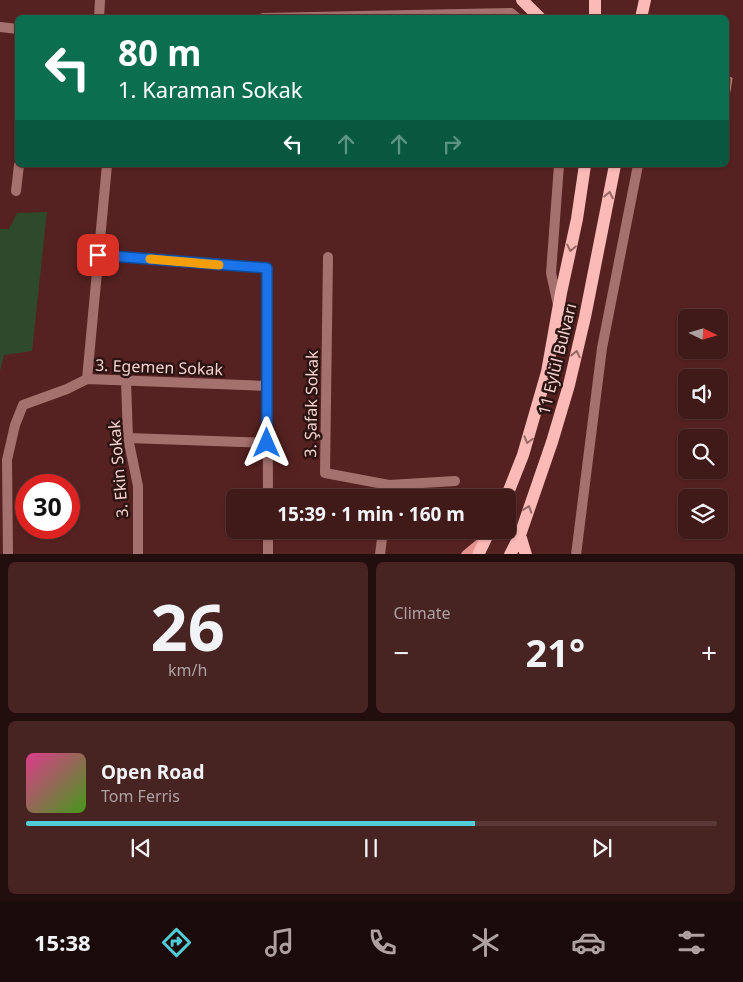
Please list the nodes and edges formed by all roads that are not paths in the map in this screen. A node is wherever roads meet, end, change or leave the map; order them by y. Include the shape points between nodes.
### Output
1 (100, 0) edge
2 (522, 0) edge
3 (595, 0) edge
4 (645, 0) edge
5 (99, 15) edge
6 (412, 15) edge
7 (513, 15) edge
8 (537, 15) edge
9 (595, 15) edge
10 (642, 15) edge
11 (0, 27) edge
12 (15, 29) edge
13 (19, 167) edge
14 (107, 167) edge
15 (559, 167) edge
16 (585, 167) edge
17 (615, 167) edge
18 (638, 167) edge
19 (16, 191) dead end
20 (98, 255) junction
21 (328, 258) dead end
22 (558, 308) junction
23 (87, 379) junction
24 (126, 380) junction
25 (267, 386) junction
26 (128, 438) junction
27 (267, 443) junction
28 (4, 460) edge
29 (455, 481) dead end
30 (389, 485) junction
31 (268, 489) edge
32 (389, 489) edge
33 (510, 489) edge
34 (520, 535) junction
35 (268, 539) edge
36 (382, 539) edge
37 (482, 539) edge
38 (486, 539) edge
39 (8, 554) edge
40 (138, 554) edge
41 (268, 554) edge
42 (380, 554) edge
43 (466, 554) edge
44 (478, 554) edge
45 (510, 554) edge
46 (526, 554) edge
47 (576, 554) edge

1 - 5 street
2 - 8 main road
3 - 9 main road
4 - 10 main road
6 - 7 street
11 - 12 street
13 - 19 street
14 - 20 street
15 - 22 street via 551,273
16 -> 22 main road, 11 Eylül Bulvarı
34 -> 17 main road, 11 Eylül Bulvarı via 569,385
18 - 47 street via 602,348
20 - 23 street
20 - 25 street via 267,268
21 - 30 street, 3. Şafak Sokak via 325,473
22 -> 33 main road, 11 Eylül Bulvarı via 547,372
23 - 24 street, 3. Egemen Sokak
23 - 28 street, 3. Egemen Sokak via 23,405
24 - 25 street, 3. Egemen Sokak
24 - 26 street, 3. Ekin Sokak
25 - 27 street
26 - 27 street
26 - 40 street, 3. Ekin Sokak via 138,486
27 - 31 street
28 - 39 street
29 - 30 street
30 - 32 street
34 - 45 main road, 11 Eylül Bulvarı
34 - 46 main road
35 - 41 street
36 - 42 street
37 - 43 main road
38 - 44 main road

